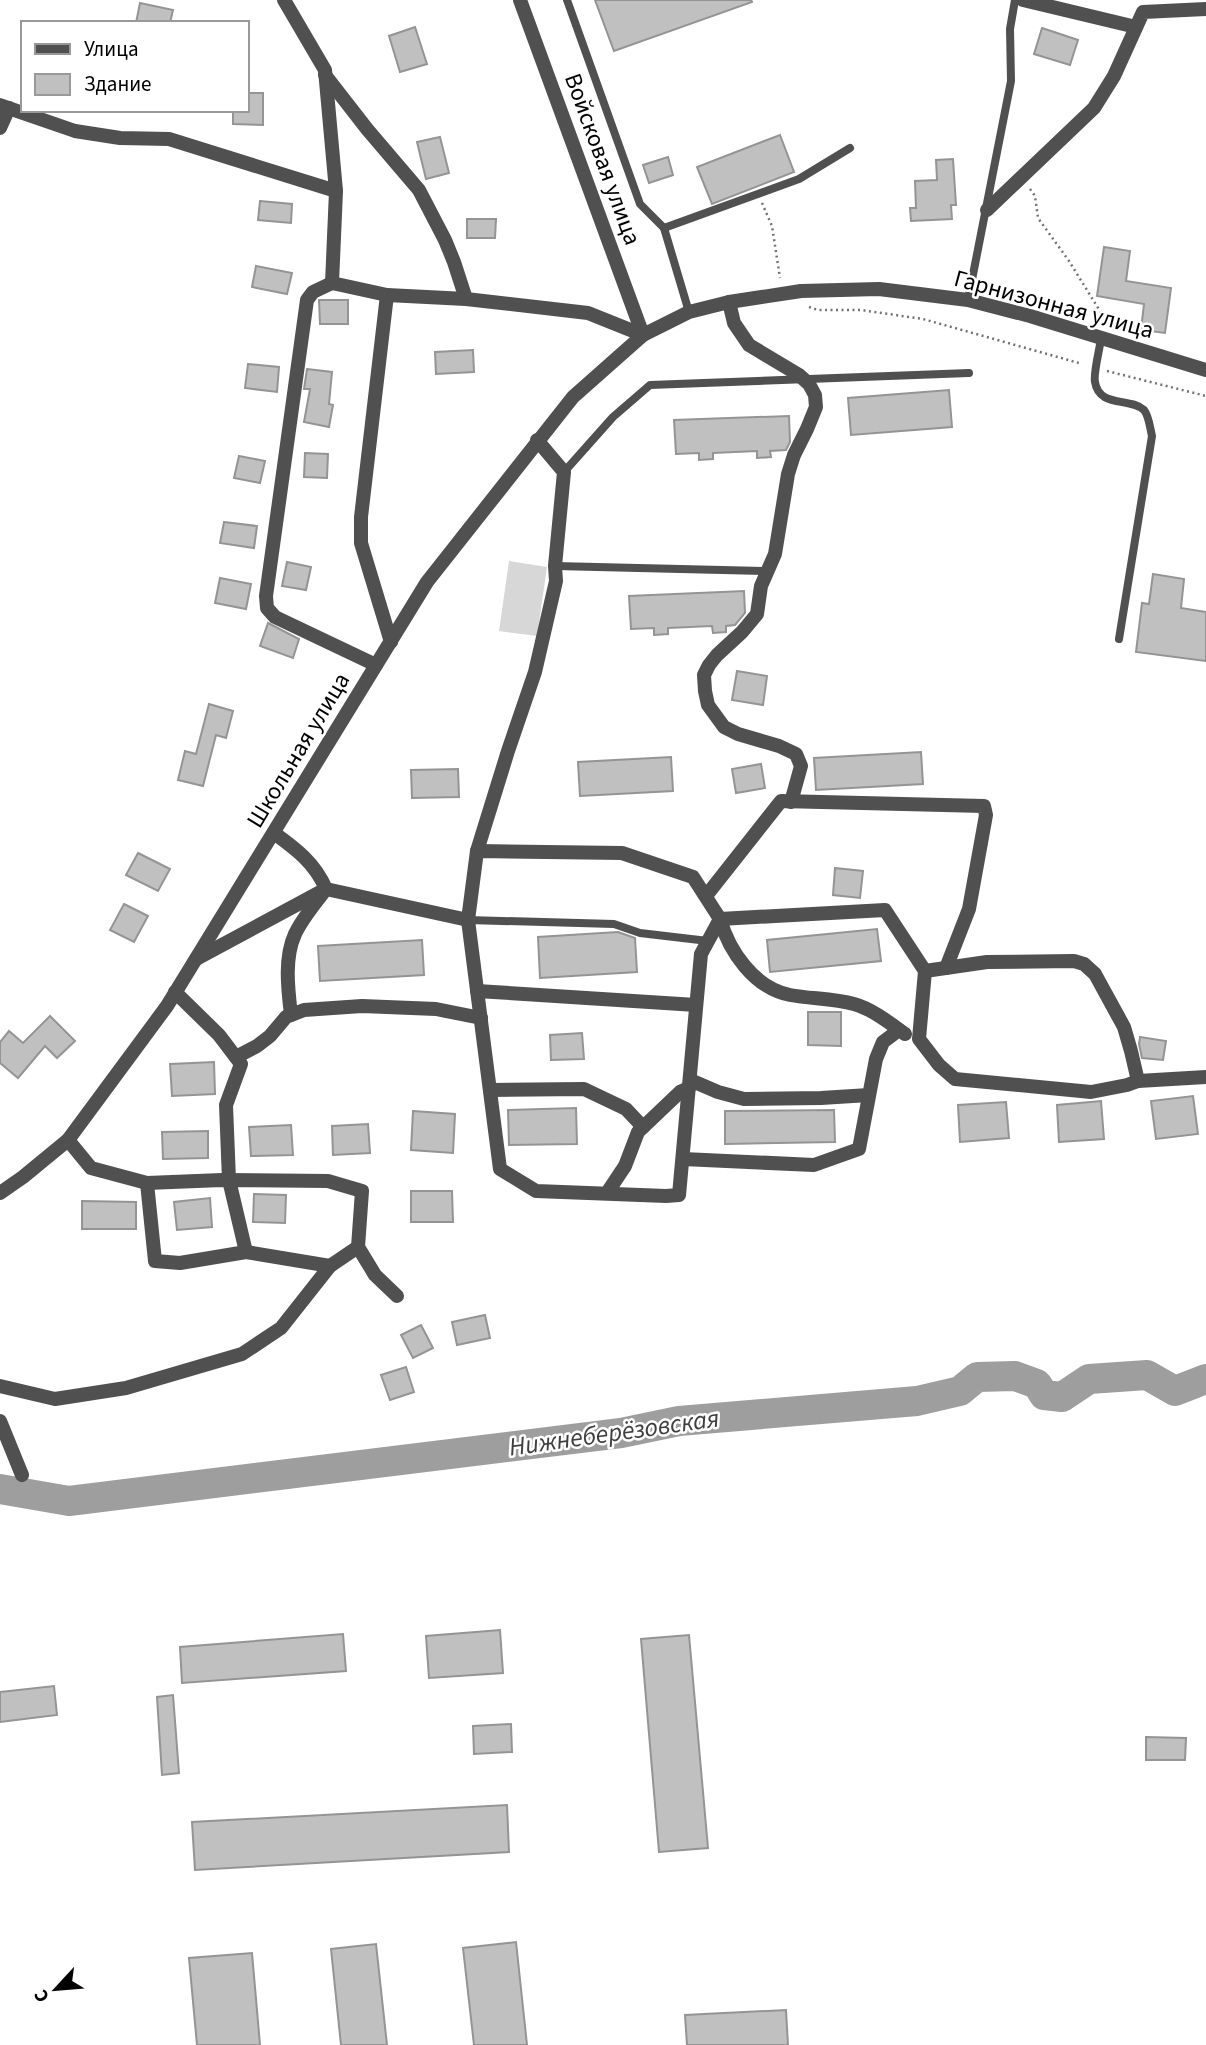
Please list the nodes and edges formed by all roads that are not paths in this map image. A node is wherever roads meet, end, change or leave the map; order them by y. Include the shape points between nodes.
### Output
1 (284, 0) edge
2 (520, 0) edge
3 (567, 0) edge
4 (1015, 0) edge
5 (1023, 0) edge
6 (1144, 6) edge
7 (1206, 9) edge
8 (1136, 27) junction
9 (325, 75) junction
10 (5, 106) edge
11 (22, 112) edge
12 (0, 128) edge
13 (850, 148) dead end
14 (336, 191) junction
15 (987, 210) junction
16 (664, 228) junction
17 (332, 283) junction
18 (387, 295) junction
19 (466, 299) junction
20 (968, 300) junction
21 (729, 302) junction
22 (690, 312) junction
23 (643, 335) junction
24 (1101, 338) junction
25 (1206, 370) edge
26 (969, 373) dead end
27 (804, 379) junction
28 (537, 440) junction
29 (564, 472) junction
30 (555, 566) junction
31 (768, 571) junction
32 (1119, 639) dead end
33 (391, 642) junction
34 (376, 664) junction
35 (791, 802) junction
36 (274, 834) junction
37 (477, 851) junction
38 (326, 889) junction
39 (706, 896) junction
40 (720, 919) junction
41 (468, 920) junction
42 (708, 941) junction
43 (196, 959) junction
44 (946, 968) junction
45 (925, 971) junction
46 (477, 991) junction
47 (175, 992) junction
48 (696, 1005) junction
49 (291, 1015) junction
50 (481, 1018) junction
51 (899, 1030) junction
52 (919, 1040) junction
53 (236, 1057) junction
54 (1206, 1077) edge
55 (1138, 1081) junction
56 (689, 1084) junction
57 (490, 1090) junction
58 (869, 1095) junction
59 (643, 1126) junction
60 (68, 1140) junction
61 (682, 1159) junction
62 (229, 1180) junction
63 (148, 1183) junction
64 (0, 1193) edge
65 (607, 1193) junction
66 (358, 1247) junction
67 (246, 1252) junction
68 (330, 1266) junction
69 (397, 1296) dead end
70 (0, 1386) edge
71 (0, 1421) edge
72 (22, 1475) dead end

1 - 9 street
2 - 23 street, Войсковая улица
3 - 16 lane via 640,204
4 - 15 lane via 1010,29 1012,81
5 - 8 street
6 - 7 street
6 - 8 street
8 - 15 street via 1094,107
9 - 14 street
9 - 19 street via 418,190 436,220
10 - 12 street
11 - 14 street via 75,131 169,139
13 - 16 lane via 799,179
14 - 17 street
15 - 20 lane
16 - 22 lane
17 - 18 street
17 - 34 street via 307,300 267,608 275,618
18 - 19 street
18 - 33 street via 361,517 362,543
19 - 23 street via 588,313
20 - 21 street, Гарнизонная улица via 879,289 801,291
20 - 24 street, Гарнизонная улица
21 - 22 street, Гарнизонная улица
21 - 27 street via 734,323 749,345
22 - 23 street, Гарнизонная улица
23 - 28 street, Школьная улица via 573,397
24 - 25 street, Гарнизонная улица
24 - 32 lane via 1095,382 1106,399 1143,409 1152,436
26 - 27 lane
27 - 29 lane via 650,385 613,417
27 - 31 street via 815,395 816,407 788,474
28 - 29 street
28 - 33 street, Школьная улица via 427,582
29 - 30 street
30 - 31 lane
30 - 37 street via 556,581 535,672
31 - 35 street via 757,614 709,665 705,691 708,705 724,727 796,754 801,766
33 - 34 street, Школьная улица
34 - 36 street, Школьная улица
35 - 39 street via 781,801
35 - 44 street via 984,806 969,909
36 - 38 street via 309,862
36 - 43 street, Школьная улица
37 - 39 street via 622,853 693,877
37 - 41 street
38 - 41 street
38 - 43 street
38 - 49 street via 294,936 288,963
39 - 40 street
40 - 42 street
40 - 45 street via 885,910
40 - 51 street via 732,948 753,976 768,986 793,996 856,1004
41 - 42 lane via 614,924 640,933
41 - 46 street
42 - 48 street via 701,954
43 - 47 street, Школьная улица
44 - 45 street
44 - 55 street via 987,962 1084,964 1095,974 1124,1027
45 - 52 street
46 - 48 street
46 - 50 street
47 - 53 street
47 - 60 street, Школьная улица
48 - 56 street
49 - 50 street via 362,1006 436,1009
49 - 53 street via 257,1046
50 - 57 street
51 - 52 street
51 - 58 street via 879,1048
52 - 55 street via 956,1079 1091,1092
53 - 62 street via 241,1064 226,1105
54 - 55 street
56 - 58 street via 744,1099
56 - 59 street
56 - 61 street
57 - 59 street via 584,1089 626,1109
57 - 65 street via 500,1169 536,1191
58 - 61 street via 859,1149 814,1165
59 - 65 street
60 - 63 street via 91,1168
60 - 64 street, Школьная улица
61 - 65 street via 680,1195
62 - 63 street
62 - 66 street via 328,1181 362,1191
62 - 67 street
63 - 67 street via 155,1261 180,1263
66 - 68 street
66 - 69 street via 375,1275
67 - 68 street
68 - 70 street via 281,1328 243,1354 126,1388 55,1399
71 - 72 street

